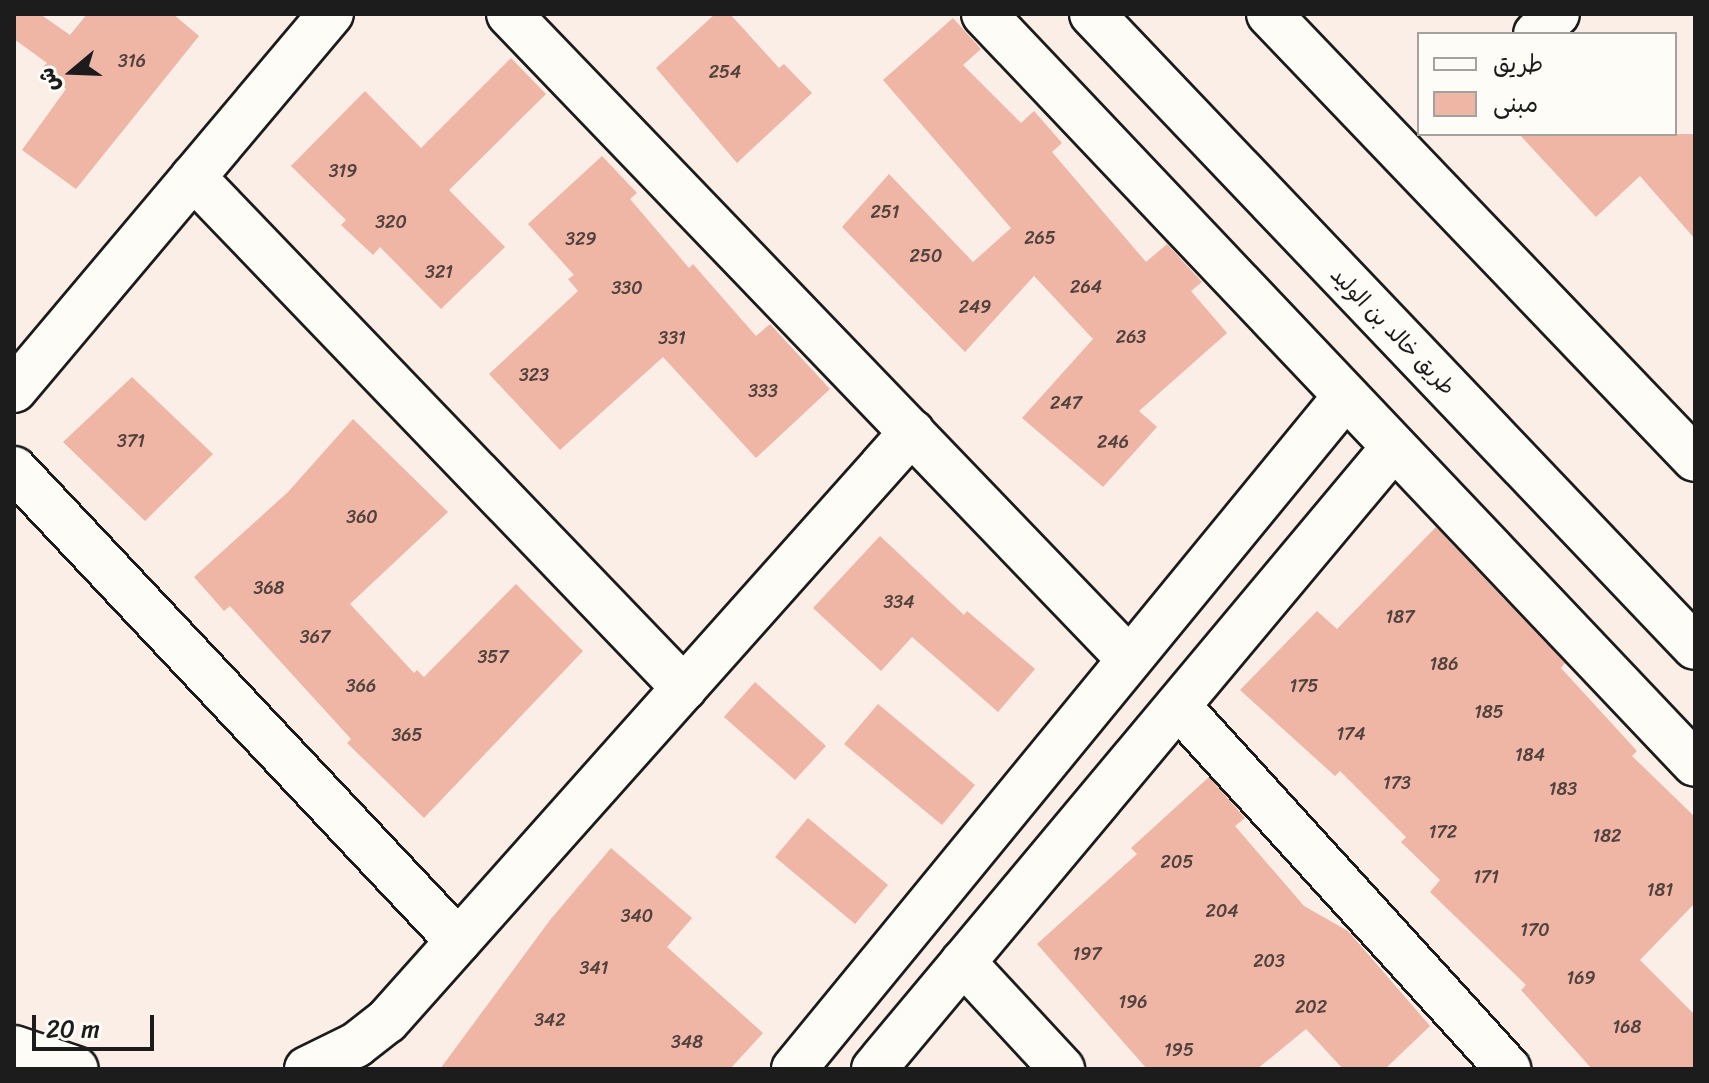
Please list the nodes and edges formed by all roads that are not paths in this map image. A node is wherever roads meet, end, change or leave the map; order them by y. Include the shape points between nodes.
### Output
1 (331, 14) edge
2 (509, 14) edge
3 (984, 14) edge
4 (1092, 14) edge
5 (1269, 14) edge
6 (1557, 14) edge
7 (1538, 32) edge
8 (1420, 146) edge
9 (193, 177) junction
10 (14, 390) edge
11 (1345, 397) junction
12 (912, 432) junction
13 (1393, 448) junction
14 (1695, 459) edge
15 (14, 469) edge
16 (1695, 647) edge
17 (1129, 659) junction
18 (684, 688) junction
19 (1178, 706) junction
20 (1695, 764) edge
21 (458, 941) junction
22 (963, 962) junction
23 (14, 1048) edge
24 (76, 1069) edge
25 (307, 1069) edge
26 (794, 1069) edge
27 (874, 1069) edge
28 (1062, 1069) edge
29 (1508, 1069) edge

1 - 9 street
2 - 12 street
3 - 11 street
4 - 16 street, طريق خالد بن الوليد
5 - 8 street
6 - 7 street
8 - 14 street
9 - 10 street
9 - 18 street
11 - 13 street
11 - 17 street
12 - 17 street
12 - 18 street
13 - 19 street
13 - 20 street
15 - 21 street
17 - 26 street
18 - 21 street
19 - 22 street
19 - 29 street
21 - 25 street via 387,1021 356,1045
22 - 27 street
22 - 28 street
23 - 24 street

